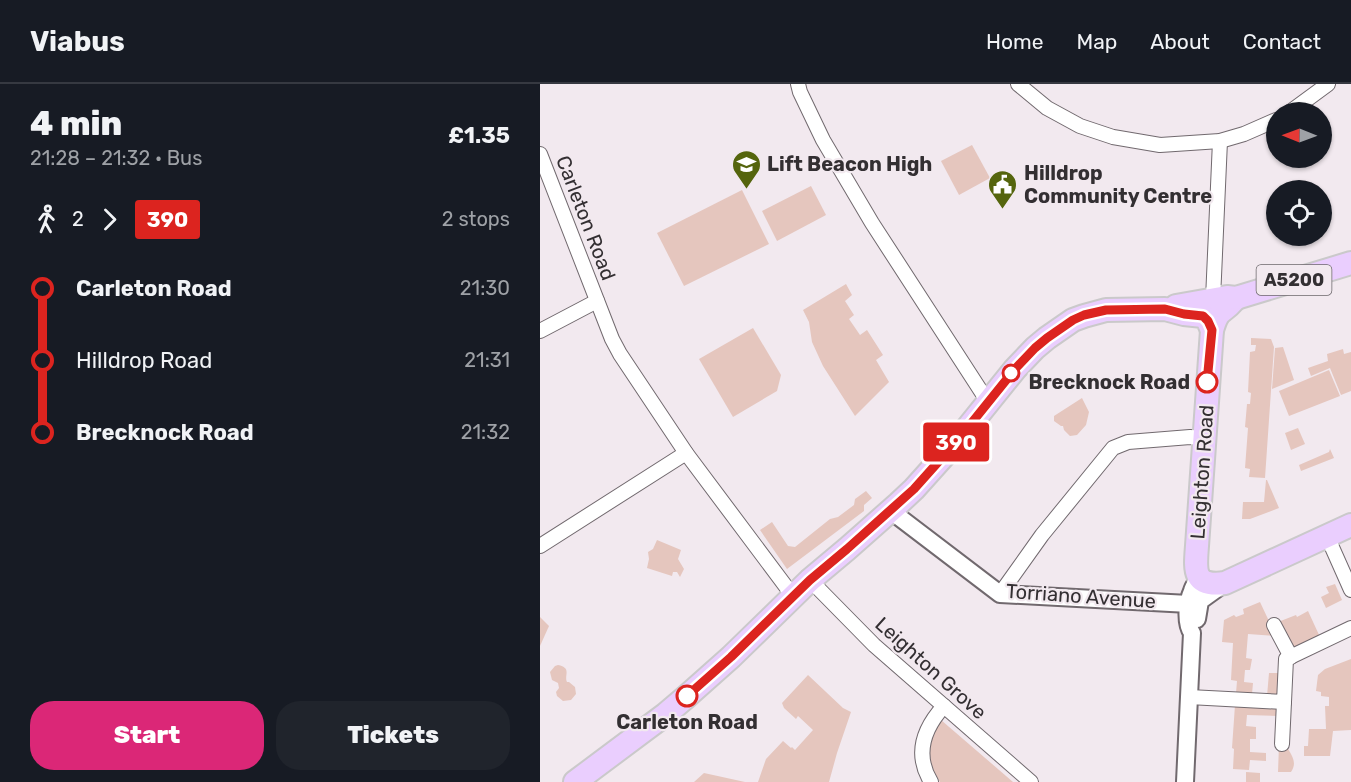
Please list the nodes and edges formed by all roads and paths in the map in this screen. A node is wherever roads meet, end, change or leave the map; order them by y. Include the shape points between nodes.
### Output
1 (798, 84) edge
2 (1018, 84) edge
3 (1326, 85) edge
4 (1303, 102) edge
5 (1266, 124) edge
6 (1220, 141) junction
7 (540, 154) edge
8 (1351, 263) edge
9 (1236, 298) junction
10 (1213, 299) junction
11 (597, 301) junction
12 (1165, 309) junction
13 (1212, 330) junction
14 (540, 331) edge
15 (988, 402) junction
16 (1204, 438) junction
17 (686, 453) junction
18 (891, 511) junction
19 (1351, 525) edge
20 (1327, 536) junction
21 (540, 546) edge
22 (1199, 578) junction
23 (810, 580) junction
24 (1225, 583) junction
25 (1351, 590) edge
26 (1000, 594) junction
27 (793, 596) junction
28 (1189, 604) junction
29 (1274, 625) dead end
30 (1351, 628) edge
31 (1192, 633) junction
32 (1291, 657) junction
33 (1189, 697) junction
34 (1284, 702) junction
35 (944, 706) junction
36 (1282, 744) dead end
37 (1027, 781) edge
38 (574, 782) edge
39 (931, 782) edge
40 (1185, 782) edge

1 - 15 street via 823,140 860,203
2 - 6 street via 1068,120 1113,137 1160,145
3 - 4 street
5 - 6 street
6 - 10 street
7 - 11 street, Carleton Road
8 - 9 main road, A5200
9 - 10 main road, A5200
9 - 13 main road, A5200 via 1217,317
10 - 12 main road, A5200
11 - 14 street
11 - 17 street, Carleton Road via 620,354
12 - 13 main road, A5200 via 1203,316
12 - 15 main road, A5200 via 1106,310 1073,320 1035,348
13 - 16 main road, Leighton Road
15 - 18 main road, A5200 via 926,477
16 - 22 main road, Leighton Road via 1196,568
16 - 26 street via 1128,442 1113,448
17 - 21 street
17 - 27 street, Carleton Road
18 - 23 main road, A5200
18 - 26 street, Torriano Avenue
19 - 20 main road
20 - 24 main road
20 - 25 street
22 - 24 main road via 1212,584
22 - 28 street, Leighton Road
23 - 27 main road, A5200
23 - 35 street, Leighton Grove via 874,645
24 - 31 street, Leighton Road via 1200,601
26 - 28 street, Torriano Avenue
27 - 38 main road, A5200 via 666,714
28 - 31 street, Leighton Road via 1188,627
29 - 32 street
30 - 32 street
31 - 33 street, Leighton Road
32 - 34 street via 1286,659
33 - 34 street
33 - 40 street, Leighton Road
34 - 36 street
35 - 37 street, Leighton Grove
35 - 39 street via 929,725 924,740 924,766

